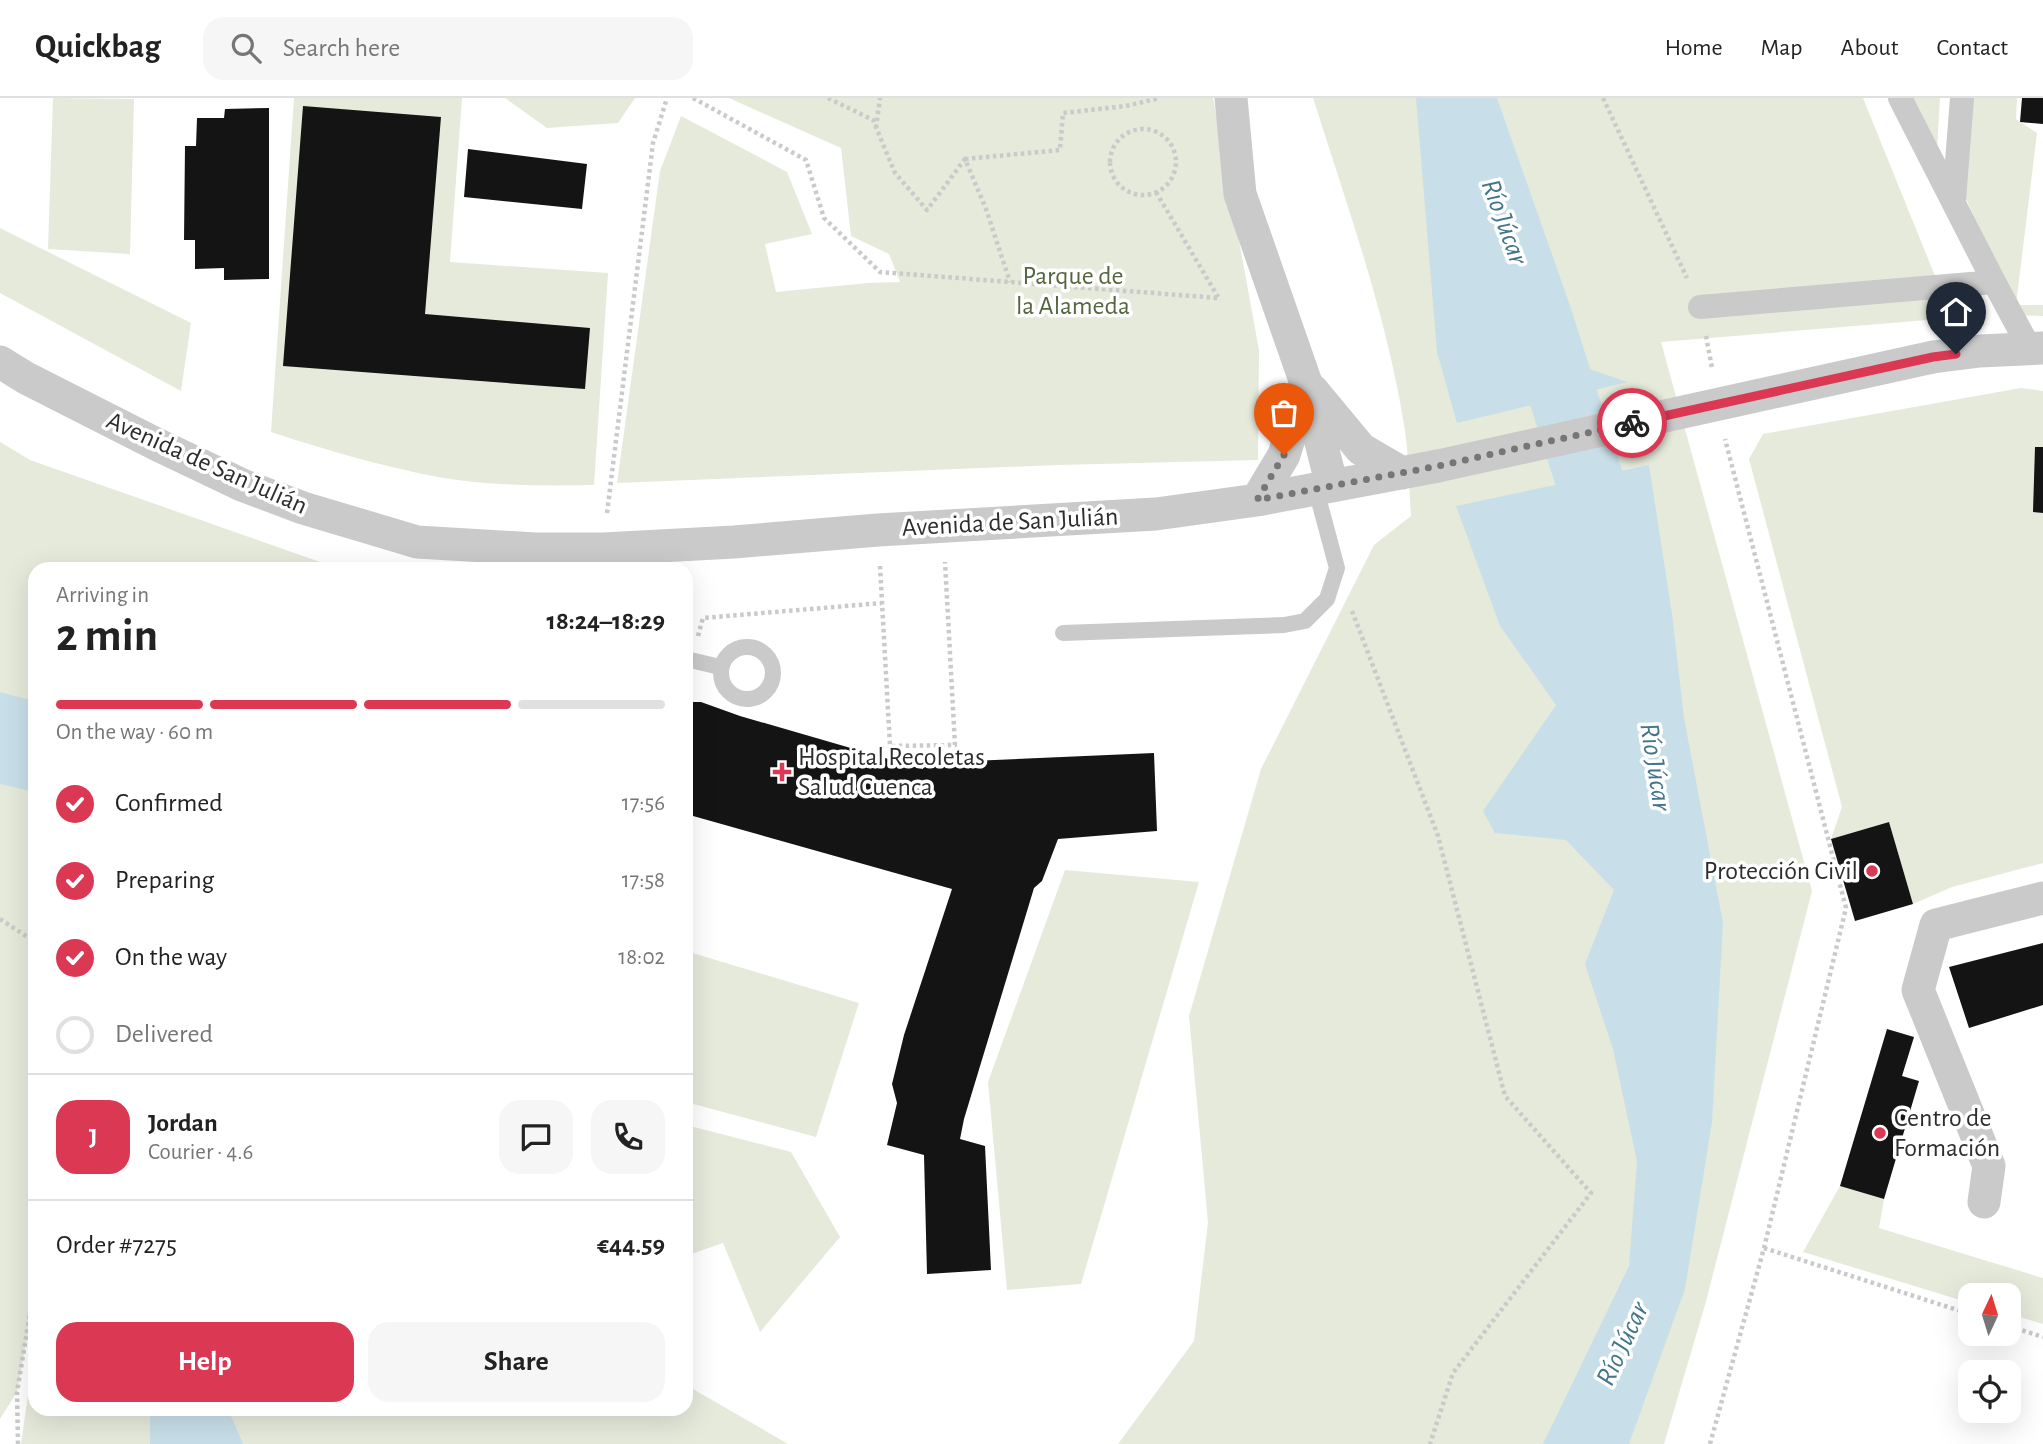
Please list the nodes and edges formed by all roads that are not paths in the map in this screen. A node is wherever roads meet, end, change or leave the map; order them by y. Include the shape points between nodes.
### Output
1 (1231, 98) edge
2 (1900, 98) edge
3 (1962, 98) edge
4 (1954, 201) junction
5 (1994, 282) junction
6 (1700, 307) road end
7 (2036, 349) edge
8 (0, 362) edge
9 (1306, 383) junction
10 (1402, 473) junction
11 (1324, 488) junction
12 (1257, 500) junction
13 (1063, 633) dead end
14 (693, 661) edge
15 (720, 667) dead end
16 (2043, 898) edge
17 (1984, 1202) dead end

1 - 9 street via 1240,194
2 - 4 street
3 - 4 street
4 - 5 street
5 - 6 street
5 - 7 street
7 - 10 street, Avenida de San Julián, bridge via 1933,357
8 - 12 street, Avenida de San Julián via 242,485 417,542 604,549 1156,514
9 - 10 street via 1361,449
9 - 11 street
9 - 12 street via 1284,455
10 - 11 street, Avenida de San Julián
11 - 12 street, Avenida de San Julián
11 - 13 lane via 1337,568 1327,599 1305,621
14 - 15 lane
16 - 17 street via 1937,925 1918,990 1989,1166

